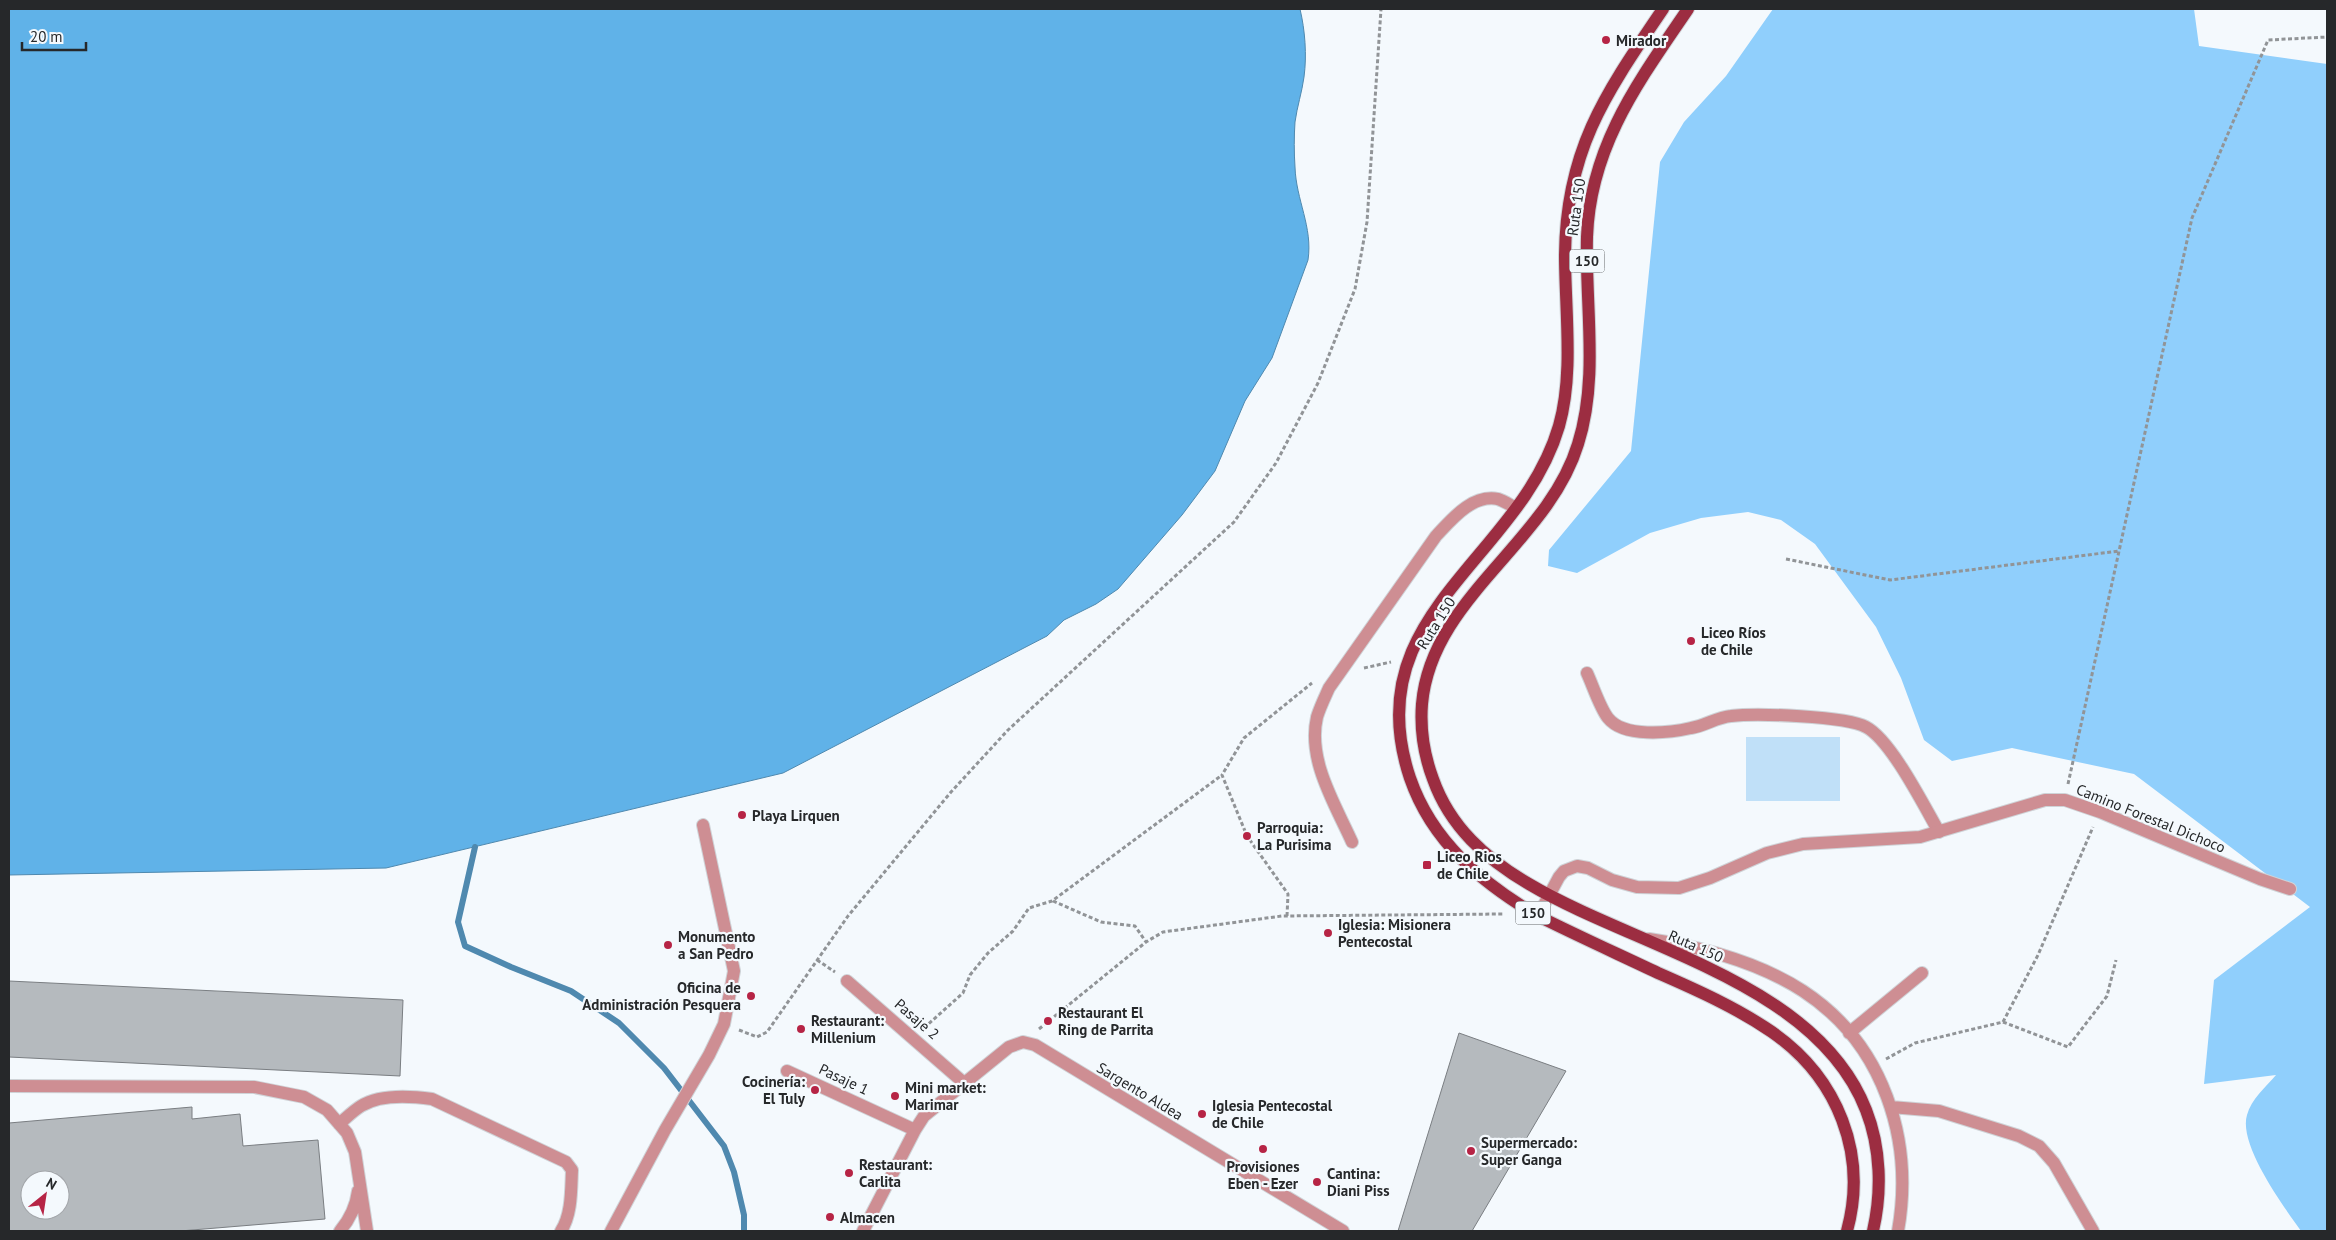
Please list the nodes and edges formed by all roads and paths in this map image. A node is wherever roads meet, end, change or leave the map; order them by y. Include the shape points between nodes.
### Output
1 (1381, 9) edge
2 (1663, 9) edge
3 (1688, 9) edge
4 (2327, 37) edge
5 (1516, 508) junction
6 (2119, 551) junction
7 (1786, 559) dead end
8 (1408, 658) junction
9 (1587, 673) dead end
10 (1340, 674) junction
11 (1222, 775) junction
12 (2064, 800) junction
13 (2100, 812) junction
14 (703, 825) dead end
15 (1940, 832) junction
16 (1352, 842) dead end
17 (2290, 888) dead end
18 (1549, 896) junction
19 (1052, 901) junction
20 (1287, 916) junction
21 (1538, 916) junction
22 (1636, 937) junction
23 (1146, 942) junction
24 (2116, 960) dead end
25 (1922, 973) dead end
26 (847, 981) dead end
27 (2003, 1022) junction
28 (724, 1024) junction
29 (1849, 1033) junction
30 (913, 1038) junction
31 (1022, 1042) junction
32 (1872, 1066) junction
33 (787, 1071) dead end
34 (964, 1083) junction
35 (9, 1086) edge
36 (1891, 1107) junction
37 (339, 1124) junction
38 (915, 1130) junction
39 (360, 1182) junction
40 (1320, 1226) edge
41 (340, 1231) edge
42 (367, 1231) edge
43 (561, 1231) edge
44 (611, 1231) edge
45 (863, 1231) edge
46 (1343, 1231) edge
47 (1847, 1231) edge
48 (1873, 1231) edge
49 (1898, 1231) edge
50 (2093, 1231) edge

1 - 28 path via 1367,222 1355,289 1318,383 1276,463 1234,522 1008,730 952,792 848,916 768,1032 757,1036
2 - 5 main road, Ruta 150 / 150 via 1612,84 1581,151 1566,226 1564,400 1552,448 1542,470
3 - 18 main road, Ruta 150 / 150 via 1621,110 1594,182 1587,236 1588,394 1578,445 1569,469 1547,508 1453,621 1434,655 1424,689 1422,725 1425,755 1447,811 1490,859
4 - 6 path via 2268,40 2192,218
5 - 8 main road, Ruta 150 / 150 via 1442,599
5 - 10 street via 1498,499 1479,500 1455,515 1436,536
6 - 7 path via 1890,580
6 - 12 path
8 - 10 path
8 - 21 main road, Ruta 150 / 150 via 1400,691 1399,728 1406,767 1422,805 1444,841 1475,873
9 - 15 street via 1608,718 1622,728 1649,733 1692,728 1728,716 1754,714 1849,720 1867,727 1886,746
10 - 11 path via 1318,679 1244,738
10 - 16 street via 1329,688 1318,716 1314,739 1322,777
11 - 19 path
11 - 20 path via 1248,836 1288,894
12 - 13 street, Camino Forestal Dichoco
12 - 15 street, Camino Forestal Dichoco via 2030,803
13 - 17 street, Camino Forestal Dichoco via 2260,879
13 - 27 path via 2038,955
14 - 28 street via 734,971
15 - 18 street, Camino Forestal Dichoco via 1920,837 1789,846 1679,888 1636,886 1577,866 1564,871
18 - 21 street, Camino Forestal Dichoco
18 - 22 main road, Ruta 150 / 150
19 - 23 path via 1101,922 1136,926
19 - 30 path via 1028,908 1013,931 988,953 970,975 963,993
20 - 21 path via 1484,913
20 - 23 path via 1163,932
21 - 47 main road, Ruta 150 / 150 via 1732,1008 1772,1032 1803,1058 1830,1094 1850,1144 1854,1180
22 - 29 street via 1712,952 1772,974 1816,1000
22 - 48 main road, Ruta 150 / 150 via 1759,994 1800,1023 1837,1060 1862,1101 1875,1143 1878,1182
23 - 31 path
24 - 27 path via 2107,996 2068,1047
25 - 29 street
26 - 30 street, Pasaje 2
27 - 32 path via 1916,1043
28 - 44 street
29 - 32 street
30 - 34 street, Pasaje 2
31 - 34 street via 1009,1047
31 - 40 street, Sargento Aldea via 1035,1045
32 - 36 street
33 - 38 street, Pasaje 1
34 - 38 street via 924,1116
35 - 37 street via 254,1087 304,1097 327,1110
36 - 49 street via 1899,1133 1903,1174
36 - 50 street via 1954,1114 2030,1140 2054,1162
37 - 39 street via 355,1152
37 - 43 street via 363,1105 410,1096 432,1100 566,1162 572,1170 570,1202
38 - 45 street
39 - 41 street via 356,1204
39 - 42 street
40 - 46 street, Sargento Aldea

